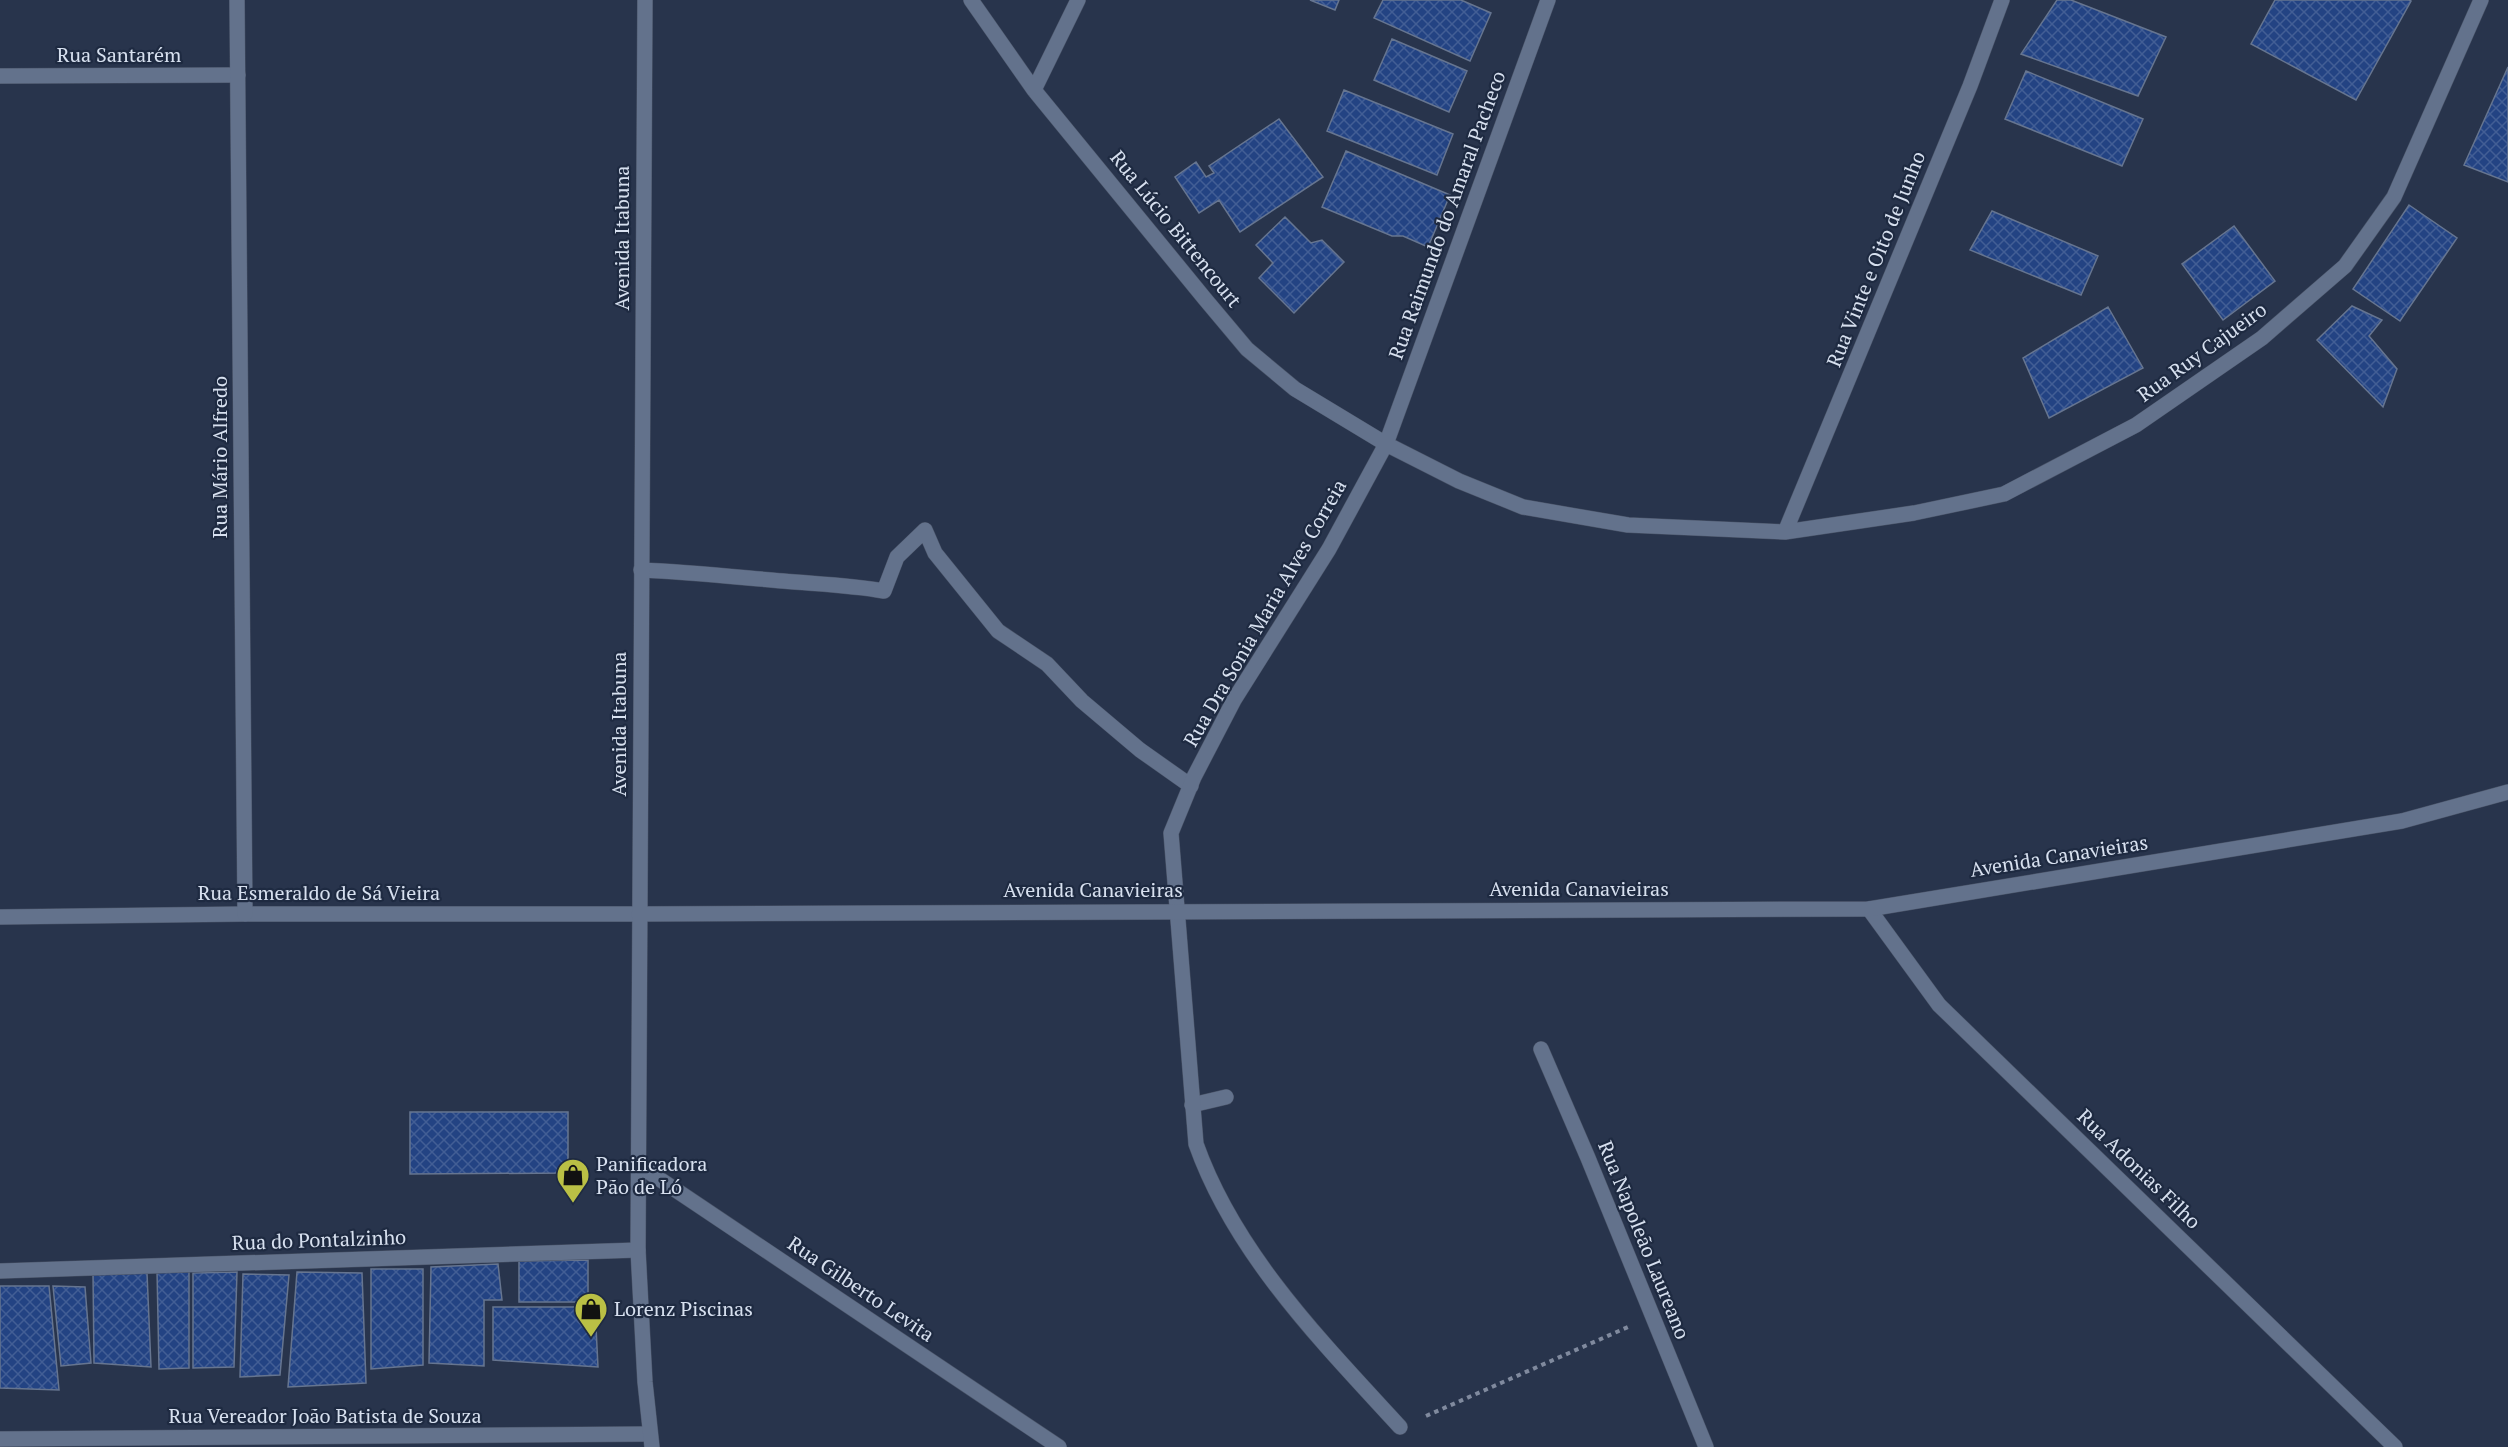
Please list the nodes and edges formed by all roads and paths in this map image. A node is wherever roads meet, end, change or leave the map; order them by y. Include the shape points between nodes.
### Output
1 (237, 0) edge
2 (645, 0) edge
3 (970, 0) edge
4 (1078, 0) edge
5 (1548, 0) edge
6 (2002, 0) edge
7 (2481, 0) edge
8 (238, 75) junction
9 (0, 76) edge
10 (1034, 90) junction
11 (1386, 444) junction
12 (1785, 532) junction
13 (641, 570) junction
14 (1191, 786) junction
15 (2508, 792) edge
16 (1869, 909) junction
17 (1177, 911) junction
18 (245, 914) junction
19 (639, 914) junction
20 (0, 917) edge
21 (1541, 1049) dead end
22 (1226, 1097) dead end
23 (1192, 1105) junction
24 (640, 1166) junction
25 (638, 1250) junction
26 (0, 1271) edge
27 (1653, 1316) junction
28 (1400, 1427) joint
29 (0, 1439) edge
30 (651, 1441) edge
31 (1059, 1447) edge
32 (1706, 1447) edge
33 (2395, 1447) edge

1 - 8 street, Rua Mário Alfredo
2 - 13 street, Avenida Itabuna
3 - 10 street, Rua Lúcio Bittencourt
4 - 10 street
5 - 11 street, Rua Raimundo do Amaral Pacheco
6 - 12 street, Rua Vinte e Oito de Junho via 1970,87
7 - 12 street, Rua Ruy Cajueiro via 2394,197 2345,266 2262,338 2136,425 2004,494 1914,513
8 - 9 street, Rua Santarém
8 - 18 street, Rua Mário Alfredo
10 - 11 street, Rua Lúcio Bittencourt via 1247,349 1295,389
11 - 12 street, Rua Ruy Cajueiro via 1459,481 1523,507 1628,525
11 - 14 street, Rua Dra Sonia Maria Alves Correia via 1329,549 1234,700
13 - 14 street via 841,584 884,591 897,557 925,530 935,553 998,631 1047,664 1082,701
13 - 19 street, Avenida Itabuna
14 - 17 street, Rua Dra Sonia Maria Alves Correia via 1171,833
15 - 16 street, Avenida Canavieiras via 2402,821
16 - 17 street, Avenida Canavieiras
16 - 33 street, Rua Adonias Filho via 1939,1005
17 - 19 street, Avenida Canavieiras
17 - 23 street, Rua Dra Sonia Maria Alves Correia
18 - 19 street, Rua Esmeraldo de Sá Vieira
18 - 20 street, Rua Esmeraldo de Sá Vieira
19 - 24 street, Avenida Itabuna
21 - 27 street, Rua Napoleão Laureano
22 - 23 street
23 - 28 street, Rua Dra Sonia Maria Alves Correia via 1196,1144 1208,1178 1245,1241 1311,1329
24 - 25 street, Avenida Itabuna
24 - 31 street, Rua Gilberto Levita
25 - 26 street, Rua do Pontalzinho
25 - 30 street, Avenida Itabuna
27 - 28 path
27 - 32 street, Rua Napoleão Laureano
29 - 30 street, Rua Vereador João Batista de Souza

